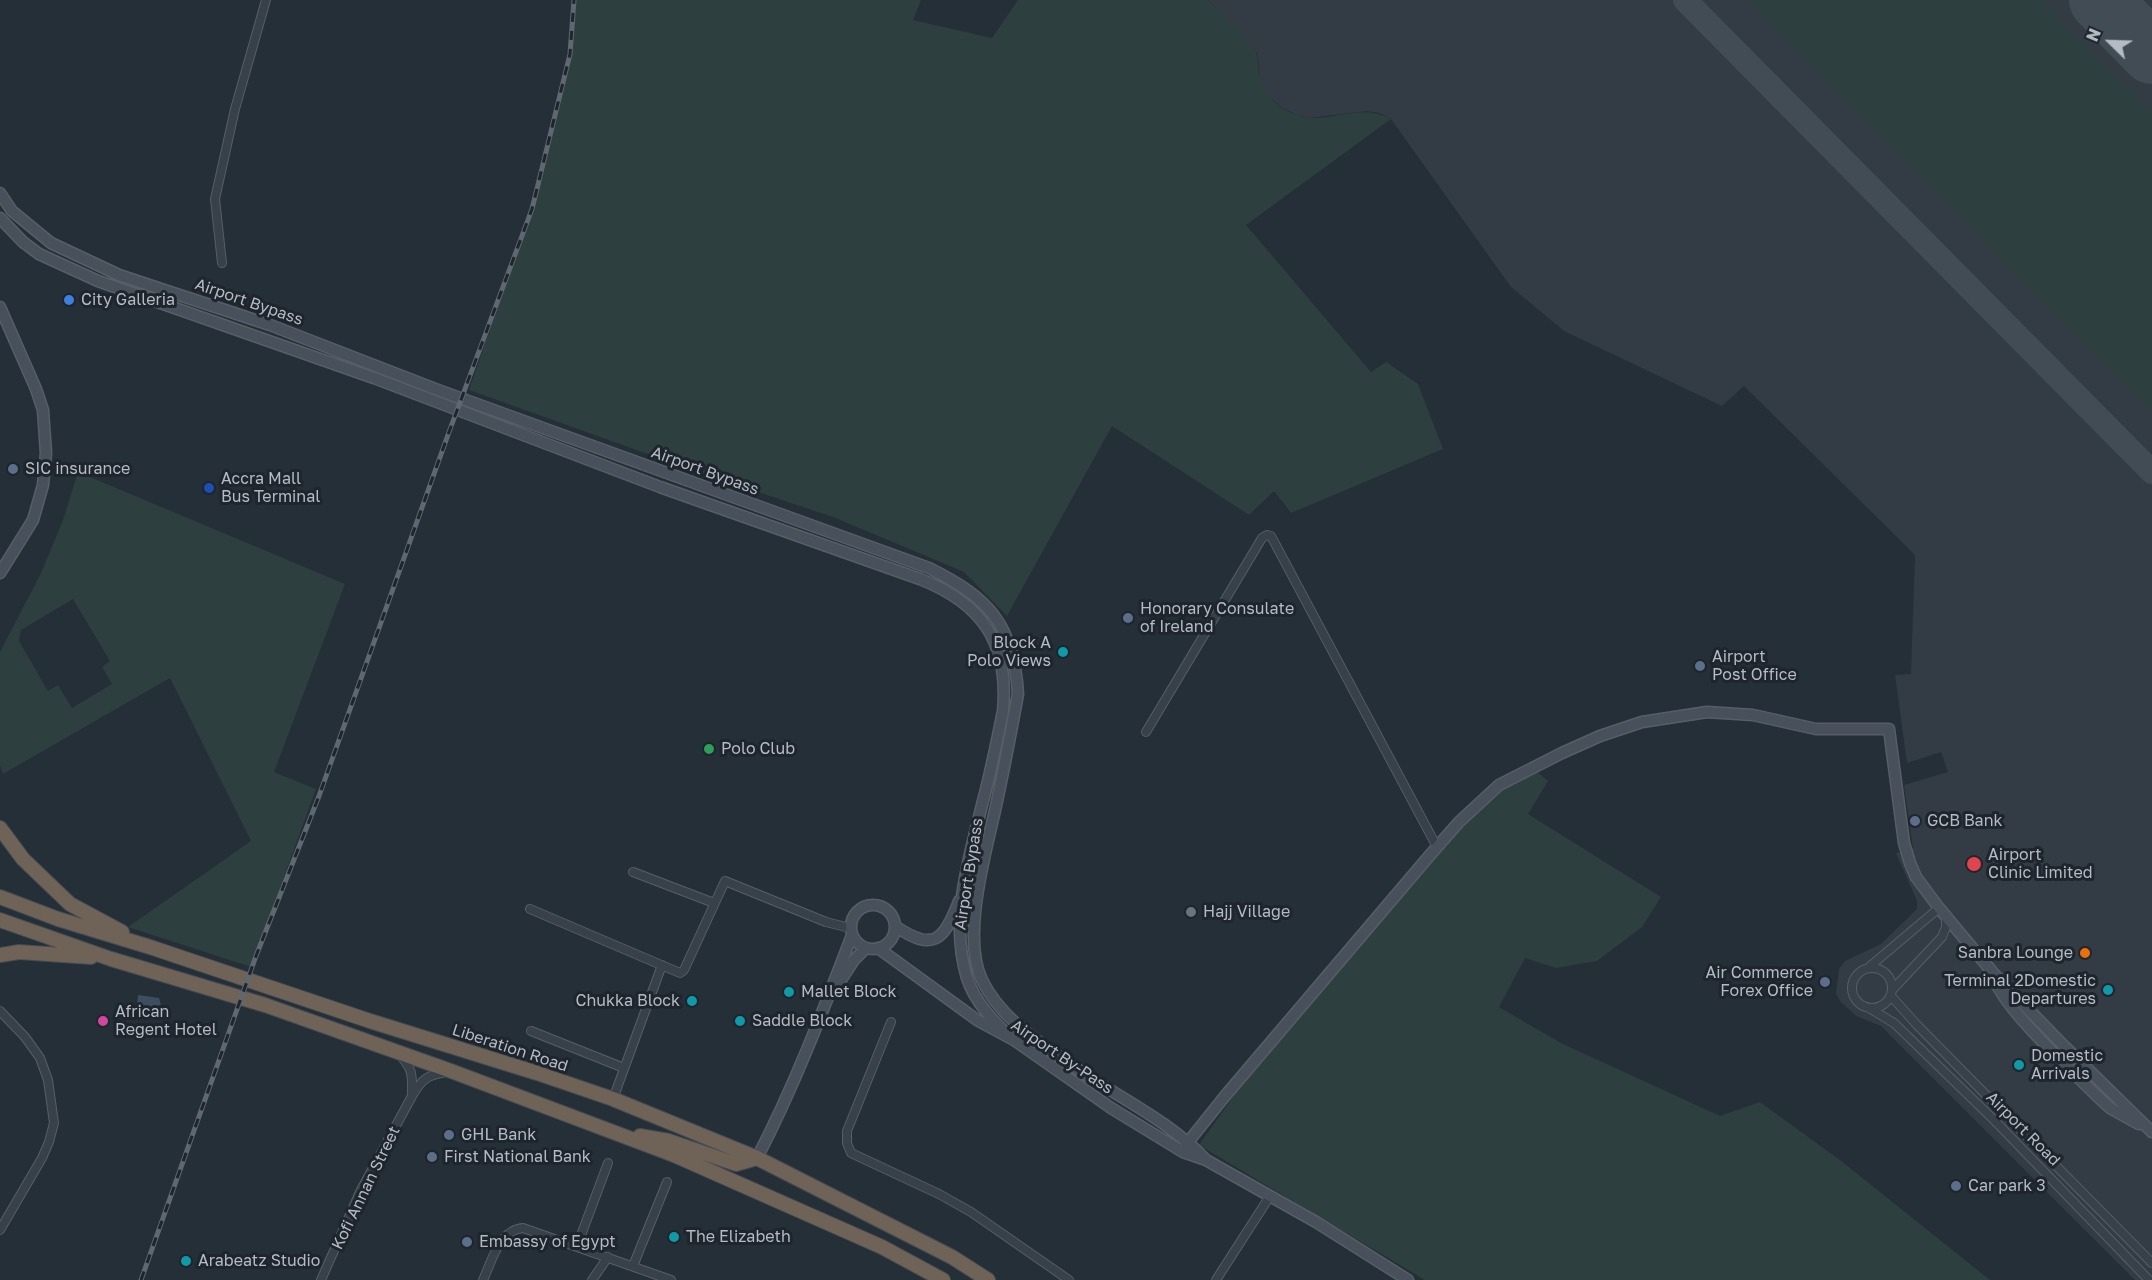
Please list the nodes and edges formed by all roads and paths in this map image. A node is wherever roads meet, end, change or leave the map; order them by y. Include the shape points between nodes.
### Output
1 (266, 0) edge
2 (0, 193) edge
3 (0, 218) edge
4 (222, 263) dead end
5 (0, 307) edge
6 (0, 573) edge
7 (1146, 732) dead end
8 (0, 828) edge
9 (1437, 847) junction
10 (633, 872) dead end
11 (961, 893) junction
12 (0, 897) edge
13 (714, 903) junction
14 (530, 909) dead end
15 (1942, 912) junction
16 (0, 920) edge
17 (895, 926) junction
18 (851, 932) junction
19 (150, 947) junction
20 (866, 948) junction
21 (878, 948) junction
22 (0, 955) edge
23 (111, 959) junction
24 (662, 965) junction
25 (1868, 968) junction
26 (1892, 993) junction
27 (830, 995) junction
28 (1869, 1008) junction
29 (0, 1011) edge
30 (891, 1022) dead end
31 (1024, 1030) joint
32 (531, 1031) dead end
33 (1014, 1040) junction
34 (397, 1052) junction
35 (624, 1068) junction
36 (451, 1071) junction
37 (412, 1096) junction
38 (612, 1099) junction
39 (2150, 1130) edge
40 (627, 1137) junction
41 (1189, 1142) junction
42 (1183, 1152) junction
43 (757, 1158) junction
44 (1206, 1160) junction
45 (608, 1163) dead end
46 (667, 1182) dead end
47 (1270, 1196) junction
48 (0, 1230) edge
49 (577, 1246) junction
50 (608, 1257) junction
51 (2152, 1263) edge
52 (633, 1266) junction
53 (321, 1280) edge
54 (483, 1280) edge
55 (592, 1280) edge
56 (671, 1280) edge
57 (943, 1280) edge
58 (988, 1280) edge
59 (1069, 1280) edge
60 (1216, 1280) edge
61 (1408, 1280) edge
62 (2149, 1280) edge

1 - 4 street via 215,199
2 - 31 main road, Airport Bypass via 12,212 51,243 119,275 270,325 929,568 963,586 1002,626 1015,663 1018,694 978,892 974,949 988,992
3 - 11 main road, Airport Bypass via 39,254 98,281 920,579 957,598 984,622 993,636 1005,686 999,729
5 - 6 main road via 43,410 46,453 44,485 33,520
7 - 9 street via 1262,538 1271,536
8 - 19 highway via 31,867 70,904
9 - 15 main road via 1499,785 1600,736 1642,722 1707,712 1753,715 1816,729 1890,729 1904,843 1916,877
9 - 41 main road
10 - 13 street
11 - 17 main road via 951,923 938,937 918,940
11 - 33 main road, Airport Bypass via 960,931 968,979 986,1012
12 - 19 highway, Liberation Road
13 - 18 street via 726,881
13 - 24 street via 682,973
14 - 24 street
15 - 25 street, Airport Road
15 - 26 street via 1946,927 1942,937
15 - 39 main road via 1994,974
16 - 23 highway
17 - 18 main road via 886,908 867,905 852,918
17 - 21 main road via 891,940
18 - 20 main road via 855,941
18 - 27 main road
19 - 38 highway, Liberation Road
20 - 21 main road
20 - 27 main road
21 - 33 main road, Airport By-Pass via 977,1020
22 - 23 highway via 19,952
23 - 34 highway via 265,1005
24 - 35 street
25 - 26 street, Airport Road via 1886,973
25 - 28 street, Airport Road via 1855,978 1852,989 1855,999
26 - 28 street via 1882,1006
26 - 51 street, Airport Road via 1917,1025
27 - 43 main road
28 - 62 street, Airport Road via 1894,1023
29 - 48 street via 40,1058 48,1080 54,1123 42,1158
30 - 59 street via 848,1131 851,1153 971,1212
31 - 41 main road, Airport By-Pass
32 - 35 street
33 - 42 main road, Airport By-Pass via 1111,1108
34 - 36 highway
34 - 37 street via 413,1076
35 - 38 street
36 - 37 street, Kofi Annan Street via 429,1076
36 - 40 highway
37 - 53 street, Kofi Annan Street via 360,1192
38 - 43 highway, Liberation Road
40 - 43 highway via 669,1141 736,1164
40 - 57 highway via 882,1247
41 - 42 main road
41 - 44 main road, Airport By-Pass
42 - 44 main road, Airport By-Pass
43 - 58 highway, Liberation Road via 952,1257
44 - 47 main road, Airport By-Pass
45 - 49 street
46 - 52 street
47 - 60 street
47 - 61 main road, Airport By-Pass
49 - 50 street
49 - 54 street via 523,1228 512,1230 498,1247
50 - 52 street
50 - 55 street
52 - 56 street

